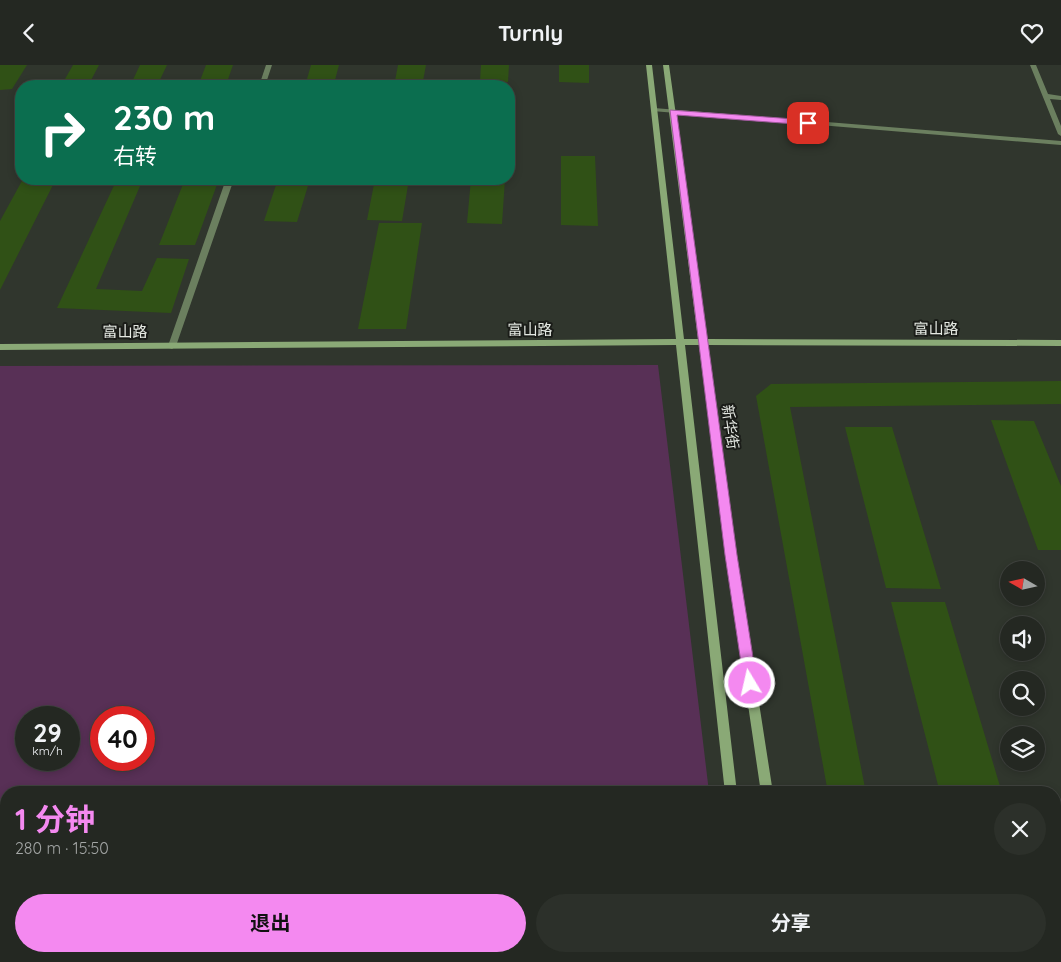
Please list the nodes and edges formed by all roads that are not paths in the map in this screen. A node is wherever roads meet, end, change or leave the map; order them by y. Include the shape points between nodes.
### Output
1 (269, 65) edge
2 (649, 65) edge
3 (666, 65) edge
4 (1033, 65) edge
5 (264, 80) edge
6 (1045, 96) junction
7 (1061, 98) edge
8 (654, 110) junction
9 (672, 112) junction
10 (1061, 135) edge
11 (1061, 143) edge
12 (228, 185) edge
13 (703, 342) junction
14 (679, 343) junction
15 (1061, 343) edge
16 (172, 346) junction
17 (0, 347) edge
18 (730, 786) edge
19 (766, 786) edge

1 - 5 street
2 - 8 street
3 - 9 street, 新华街
4 - 6 street
6 - 7 street
6 - 10 street
8 - 9 street
8 - 14 street
9 - 11 street
9 - 13 street, 新华街
12 - 16 street
13 - 14 street, 富山路
13 - 15 street, 富山路
13 - 19 street, 新华街
14 - 16 street, 富山路
14 - 18 street
16 - 17 street, 富山路

